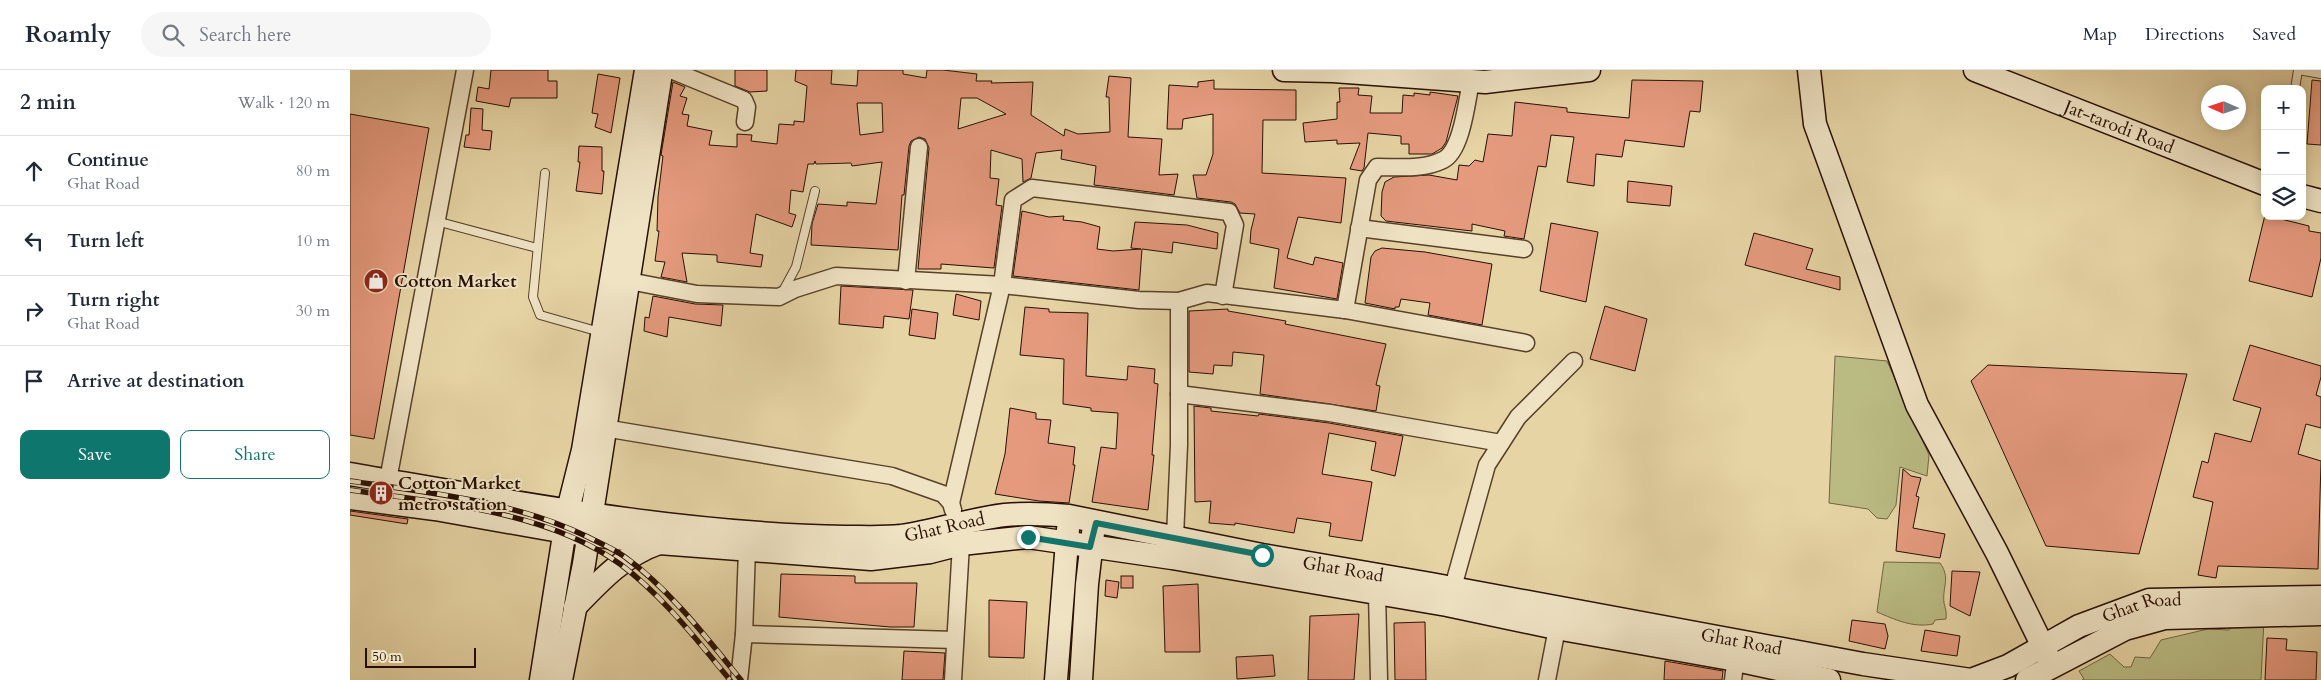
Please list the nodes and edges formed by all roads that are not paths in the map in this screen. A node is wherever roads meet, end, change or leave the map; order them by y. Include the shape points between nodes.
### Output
1 (464, 70) edge
2 (646, 70) edge
3 (661, 70) edge
4 (671, 70) edge
5 (1284, 70) edge
6 (1589, 70) edge
7 (1809, 70) edge
8 (1975, 70) edge
9 (1419, 74) edge
10 (1530, 74) edge
11 (2321, 74) edge
12 (1471, 81) junction
13 (2296, 85) edge
14 (746, 122) dead end
15 (919, 147) dead end
16 (545, 173) dead end
17 (2261, 182) edge
18 (815, 190) dead end
19 (2306, 197) edge
20 (2321, 201) edge
21 (436, 221) junction
22 (1359, 228) junction
23 (537, 248) junction
24 (1524, 250) dead end
25 (629, 281) junction
26 (906, 282) junction
27 (1002, 285) junction
28 (1223, 296) junction
29 (779, 297) junction
30 (1179, 301) junction
31 (1345, 310) junction
32 (611, 335) junction
33 (1526, 343) dead end
34 (1574, 361) dead end
35 (1179, 394) junction
36 (604, 428) junction
37 (1501, 443) junction
38 (352, 474) edge
39 (388, 480) junction
40 (351, 498) edge
41 (1069, 516) junction
42 (578, 522) junction
43 (1096, 523) junction
44 (956, 524) junction
45 (1028, 537) junction
46 (1175, 537) junction
47 (659, 543) junction
48 (1066, 543) junction
49 (1090, 547) junction
50 (748, 550) junction
51 (1118, 551) junction
52 (1064, 572) junction
53 (1087, 584) junction
54 (1378, 593) junction
55 (1451, 597) junction
56 (2321, 597) edge
57 (575, 607) junction
58 (2321, 614) edge
59 (1559, 619) junction
60 (744, 634) junction
61 (955, 640) junction
62 (1736, 661) edge
63 (2050, 661) junction
64 (541, 680) edge
65 (561, 680) edge
66 (739, 680) edge
67 (952, 680) edge
68 (1056, 680) edge
69 (1082, 680) edge
70 (1379, 680) edge
71 (1547, 680) edge
72 (1829, 680) edge
73 (2026, 680) edge

1 - 21 street
2 - 32 main road
3 - 25 main road
4 - 14 street via 744,100
5 - 9 main road
6 - 10 main road
7 - 63 main road via 1815,124 1917,405
8 - 17 main road, Jat-tarodi Road
9 - 12 main road
10 - 12 main road via 1485,82
11 - 13 lane via 2298,70
12 - 22 street via 1459,139 1444,160 1416,167 1377,167 1368,180
15 - 26 street
16 - 23 lane
18 - 29 lane via 796,267
19 - 20 main road
21 - 23 lane
21 - 39 street
22 - 24 street
22 - 31 street
23 - 32 lane via 533,297 540,315
25 - 29 street via 697,294
25 - 32 main road
26 - 27 street
26 - 29 street via 836,276
27 - 28 street via 1013,200 1032,188 1229,212 1235,225
27 - 30 street via 1139,300
27 - 44 street
28 - 30 street via 1207,293
28 - 31 street
30 - 35 street
31 - 33 street
32 - 36 main road
32 - 42 main road via 583,450
34 - 37 street via 1518,417
35 - 37 street via 1330,414
35 - 46 street
36 - 42 main road
36 - 44 street via 892,476 943,494
37 - 55 street via 1487,465
38 - 39 main road, Ghat Road
38 - 40 main road
39 - 42 main road, Ghat Road
40 - 42 main road, Ghat Road via 435,510
41 - 43 main road, Ghat Road
41 - 44 main road, Ghat Road via 1040,513 1004,515
41 - 48 main road
42 - 44 main road, Ghat Road via 645,521 749,532 844,537 900,536
42 - 47 main road, Ghat Road
42 - 57 main road
42 - 64 main road
43 - 46 main road, Ghat Road
43 - 49 main road
44 - 45 main road, Ghat Road
44 - 50 main road, Ghat Road via 930,552 871,560
44 - 61 street
45 - 48 main road, Ghat Road
45 - 52 main road
46 - 55 main road, Ghat Road
47 - 50 main road, Ghat Road
47 - 57 main road via 640,550 613,570
48 - 49 main road, Ghat Road
48 - 52 main road
49 - 51 main road, Ghat Road
49 - 53 main road
50 - 60 street
51 - 53 main road
51 - 54 main road, Ghat Road
52 - 68 main road
53 - 69 main road
54 - 55 main road, Ghat Road
54 - 70 street
55 - 59 main road, Ghat Road
56 - 63 main road, Ghat Road via 2149,600 2079,626
57 - 65 main road
58 - 63 main road, Ghat Road via 2166,618 2125,629
59 - 62 main road, Ghat Road
59 - 71 street
60 - 61 street
60 - 66 street
61 - 67 street
62 - 63 main road, Ghat Road via 1901,671 1971,680 2008,666
62 - 72 main road, Ghat Road
63 - 73 main road, Ghat Road

